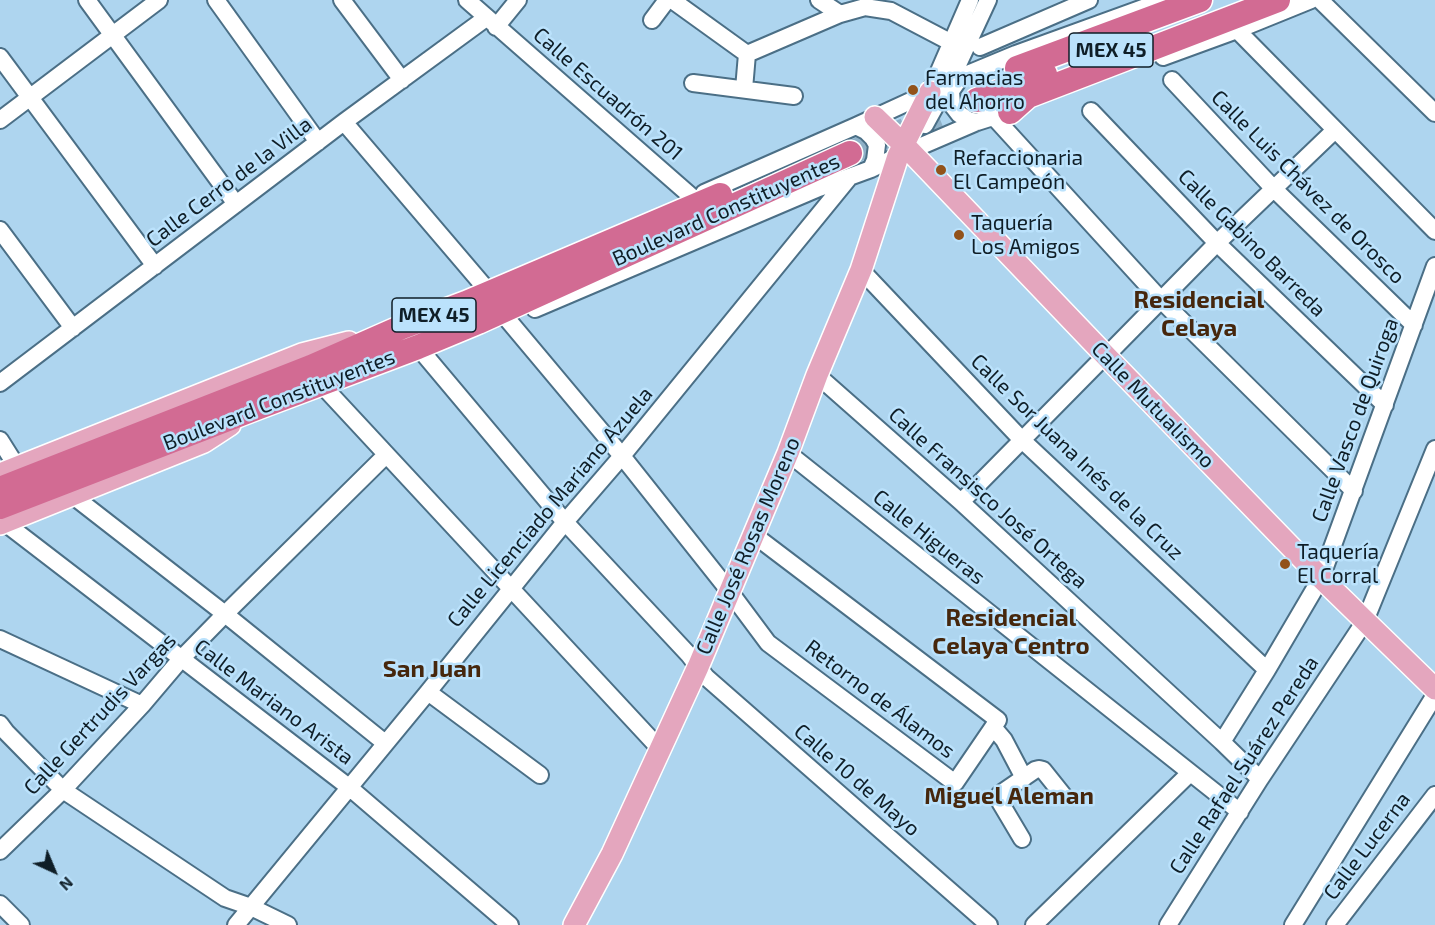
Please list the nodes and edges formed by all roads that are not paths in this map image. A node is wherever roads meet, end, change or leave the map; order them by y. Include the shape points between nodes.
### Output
1 (87, 0) edge
2 (159, 0) edge
3 (216, 0) edge
4 (342, 0) edge
5 (467, 0) edge
6 (518, 0) edge
7 (670, 0) edge
8 (819, 0) edge
9 (970, 0) edge
10 (988, 0) edge
11 (1089, 0) edge
12 (1165, 0) edge
13 (1200, 0) edge
14 (1245, 0) edge
15 (1278, 0) edge
16 (1311, 0) edge
17 (1320, 0) edge
18 (840, 14) junction
19 (652, 20) dead end
20 (491, 22) junction
21 (1237, 30) junction
22 (113, 35) junction
23 (952, 43) junction
24 (975, 43) junction
25 (747, 54) junction
26 (1016, 54) junction
27 (0, 57) edge
28 (402, 80) junction
29 (1172, 80) dead end
30 (693, 83) dead end
31 (744, 89) junction
32 (794, 96) dead end
33 (30, 97) junction
34 (971, 98) junction
35 (1091, 111) dead end
36 (1435, 113) edge
37 (0, 120) edge
38 (345, 122) junction
39 (1335, 130) junction
40 (857, 134) junction
41 (318, 142) junction
42 (904, 151) junction
43 (871, 169) junction
44 (1274, 189) junction
45 (825, 195) junction
46 (692, 198) junction
47 (237, 204) junction
48 (0, 230) edge
49 (1435, 231) edge
50 (1218, 243) junction
51 (155, 266) junction
52 (1435, 266) edge
53 (861, 270) junction
54 (483, 285) junction
55 (1161, 300) junction
56 (472, 312) junction
57 (508, 320) junction
58 (1414, 325) junction
59 (73, 328) junction
60 (418, 347) junction
61 (1101, 360) junction
62 (817, 375) junction
63 (0, 383) edge
64 (321, 384) junction
65 (1385, 405) junction
66 (259, 407) junction
67 (0, 440) edge
68 (1022, 440) junction
69 (1435, 448) edge
70 (788, 453) junction
71 (386, 455) junction
72 (622, 456) junction
73 (1354, 490) junction
74 (72, 495) junction
75 (8, 496) edge
76 (961, 502) junction
77 (565, 522) junction
78 (754, 535) junction
79 (1318, 583) junction
80 (511, 589) junction
81 (730, 592) junction
82 (225, 614) junction
83 (1361, 625) junction
84 (0, 639) edge
85 (181, 659) junction
86 (698, 667) junction
87 (1267, 670) junction
88 (428, 692) junction
89 (1434, 697) edge
90 (142, 705) junction
91 (0, 724) edge
92 (995, 724) junction
93 (1222, 742) junction
94 (385, 743) junction
95 (660, 749) junction
96 (1190, 773) junction
97 (540, 775) dead end
98 (1024, 778) junction
99 (1260, 779) junction
100 (350, 788) junction
101 (63, 790) junction
102 (1063, 795) dead end
103 (1435, 795) edge
104 (1240, 812) junction
105 (1022, 839) dead end
106 (0, 851) edge
107 (0, 903) edge
108 (251, 907) junction
109 (21, 925) edge
110 (236, 925) edge
111 (288, 925) edge
112 (510, 925) edge
113 (574, 925) edge
114 (989, 925) edge
115 (1034, 925) edge
116 (1168, 925) edge
117 (1293, 925) edge
118 (1335, 925) edge

1 - 22 street
2 - 22 street
3 - 41 street
4 - 28 street
5 - 20 street, Calle Escuadrón 201
6 - 20 street, Calle Cerro de la Villa
7 - 19 street
7 - 25 street
8 - 18 street
9 - 23 street
10 - 24 street
11 - 24 street
12 - 26 street
13 - 34 highway, MEX 45
14 - 34 highway, MEX 45
15 - 34 highway via 1028,96
16 - 21 street
17 - 36 street
18 - 23 street via 865,7 891,11
18 - 25 street
20 - 28 street, Calle Cerro de la Villa
20 - 46 street, Calle Escuadrón 201
21 - 34 street via 1071,91
21 - 39 street
22 - 33 street
22 - 47 street
23 - 34 street
24 - 26 street via 992,52
24 - 34 street
25 - 31 street
26 - 34 street
27 - 33 street
28 - 38 street, Calle Cerro de la Villa
29 - 44 street, Calle Luis Chávez de Orosco
30 - 31 street
31 - 32 street
33 - 37 street
33 - 51 street
34 - 40 street
34 - 42 main road, Calle José Rosas Moreno
34 - 42 street
34 - 55 street
35 - 50 street, Calle Gabino Barreda
38 - 41 street, Calle Cerro de la Villa
38 - 54 street
39 - 44 street
39 - 49 street
40 - 42 main road, Calle Mutualismo
40 - 43 street via 866,131 877,145
40 - 46 street
40 - 56 highway, Boulevard Constituyentes / MEX 45
41 - 47 street, Calle Cerro de la Villa
42 - 43 street
42 - 53 main road, Calle José Rosas Moreno
42 - 61 main road, Calle Mutualismo
43 - 45 street, Calle Licenciado Mariano Azuela
44 - 50 street
44 - 58 street, Calle Luis Chávez de Orosco
45 - 57 street
45 - 72 street, Calle Licenciado Mariano Azuela
46 - 54 street
47 - 51 street, Calle Cerro de la Villa
48 - 59 street
50 - 55 street
50 - 65 street, Calle Gabino Barreda
51 - 59 street, Calle Cerro de la Villa
52 - 58 street, Calle Vasco de Quiroga
53 - 62 main road, Calle José Rosas Moreno
53 - 68 street, Calle Sor Juana Inés de la Cruz
54 - 56 street
55 - 61 street
55 - 73 street
56 - 57 street
56 - 60 highway, Boulevard Constituyentes / MEX 45
56 - 75 highway, Boulevard Constituyentes / MEX 45 via 402,327
57 - 72 street
58 - 65 street, Calle Vasco de Quiroga
59 - 63 street, Calle Cerro de la Villa
60 - 64 highway, Boulevard Constituyentes / MEX 45
60 - 77 street, Calle 10 de Mayo
61 - 68 street
61 - 79 main road, Calle Mutualismo
62 - 70 main road, Calle José Rosas Moreno
62 - 76 street, Calle Fransisco José Ortega
64 - 66 highway, Boulevard Constituyentes / MEX 45
64 - 71 street
65 - 73 street, Calle Vasco de Quiroga
66 - 74 main road via 204,442
66 - 75 highway, Boulevard Constituyentes / MEX 45
67 - 75 street
68 - 76 street
68 - 87 street, Calle Sor Juana Inés de la Cruz
69 - 83 street, Calle Rafael Suárez Pereda
70 - 78 main road, Calle José Rosas Moreno
70 - 96 street, Calle Higueras
71 - 80 street
71 - 82 street, Calle Gertrudis Vargas
72 - 77 street, Calle Licenciado Mariano Azuela
72 - 81 street
73 - 79 street, Calle Vasco de Quiroga
74 - 75 main road
74 - 82 street
75 - 85 street, Calle Mariano Arista
76 - 93 street, Calle Fransisco José Ortega
77 - 80 street, Calle Licenciado Mariano Azuela
77 - 86 street, Calle 10 de Mayo
78 - 81 main road, Calle José Rosas Moreno
78 - 92 street
79 - 83 main road, Calle Mutualismo
79 - 87 street, Calle Vasco de Quiroga
80 - 88 street, Calle Licenciado Mariano Azuela
80 - 95 street
81 - 86 main road, Calle José Rosas Moreno
81 - 92 street, Retorno de Álamos via 768,643 955,783
82 - 85 street, Calle Gertrudis Vargas
82 - 94 street
83 - 89 main road, Calle Mutualismo
83 - 99 street, Calle Rafael Suárez Pereda
84 - 90 street
85 - 90 street, Calle Gertrudis Vargas
85 - 100 street, Calle Mariano Arista
86 - 95 main road, Calle José Rosas Moreno
86 - 114 street, Calle 10 de Mayo
87 - 93 street, Calle Vasco de Quiroga
88 - 94 street, Calle Licenciado Mariano Azuela
88 - 97 street
89 - 117 street
90 - 101 street, Calle Gertrudis Vargas
91 - 101 street
92 - 98 street
93 - 99 street, Calle Fransisco José Ortega
94 - 100 street, Calle Licenciado Mariano Azuela
95 - 113 main road, Calle José Rosas Moreno
96 - 104 street, Calle Higueras
96 - 115 street
98 - 102 street via 1035,770 1043,770
98 - 105 street via 999,797
99 - 104 street, Calle Rafael Suárez Pereda
100 - 108 street, Calle Licenciado Mariano Azuela
100 - 112 street, Calle Mariano Arista
101 - 106 street, Calle Gertrudis Vargas
101 - 108 street via 225,898
103 - 118 street, Calle Lucerna
104 - 116 street, Calle Rafael Suárez Pereda
107 - 109 street
108 - 110 street, Calle Licenciado Mariano Azuela
108 - 111 street

